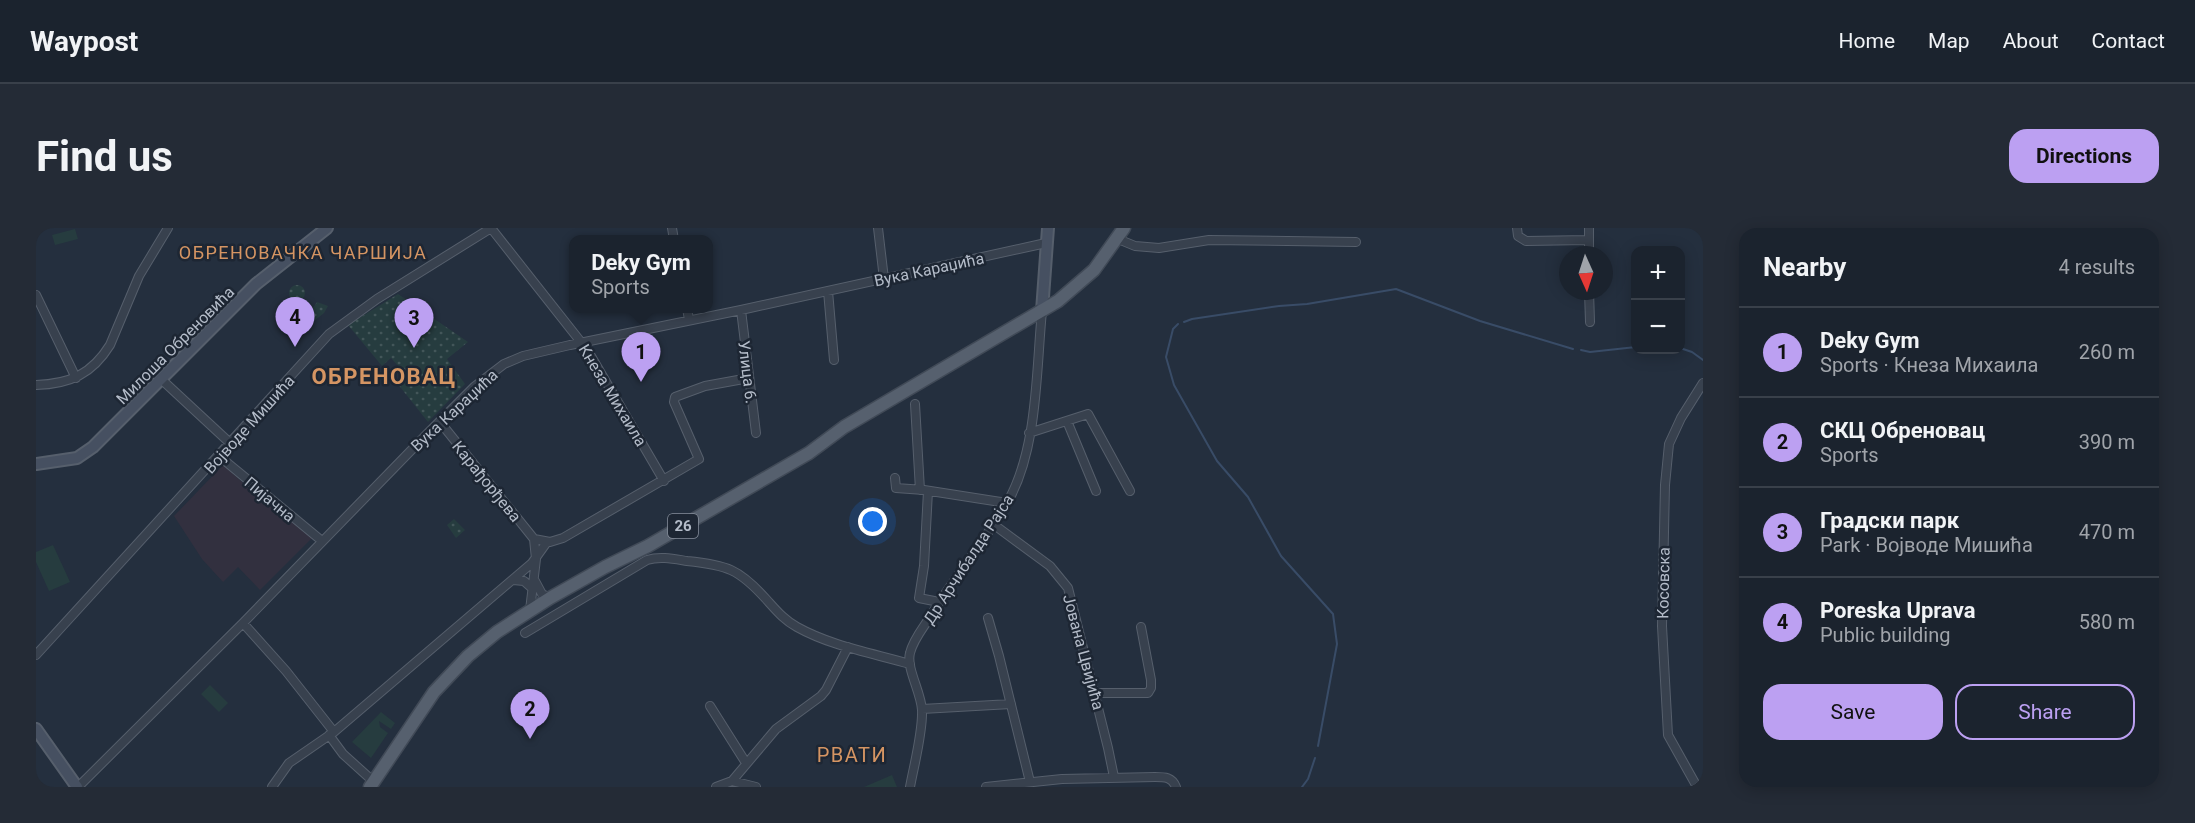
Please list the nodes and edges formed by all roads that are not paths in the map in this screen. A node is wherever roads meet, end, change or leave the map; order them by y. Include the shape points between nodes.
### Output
1 (168, 228) edge
2 (327, 228) edge
3 (491, 228) edge
4 (878, 228) edge
5 (1048, 228) edge
6 (1517, 228) edge
7 (1589, 228) edge
8 (1121, 234) edge
9 (1588, 240) junction
10 (1356, 242) dead end
11 (1046, 243) junction
12 (1588, 246) edge
13 (884, 279) junction
14 (828, 291) junction
15 (36, 295) edge
16 (1589, 300) edge
17 (741, 310) junction
18 (1042, 311) junction
19 (688, 313) edge
20 (689, 320) junction
21 (1590, 322) dead end
22 (581, 342) junction
23 (834, 360) dead end
24 (76, 378) junction
25 (749, 378) junction
26 (161, 379) junction
27 (1703, 383) edge
28 (36, 385) edge
29 (915, 404) dead end
30 (1067, 421) junction
31 (440, 422) junction
32 (756, 433) dead end
33 (1029, 433) junction
34 (230, 444) junction
35 (219, 456) junction
36 (36, 464) edge
37 (895, 478) dead end
38 (664, 480) junction
39 (924, 490) junction
40 (1096, 491) dead end
41 (1130, 491) dead end
42 (1007, 503) junction
43 (993, 524) junction
44 (534, 539) junction
45 (322, 541) junction
46 (547, 542) junction
47 (536, 559) junction
48 (513, 580) junction
49 (533, 584) junction
50 (550, 598) junction
51 (939, 602) junction
52 (530, 610) junction
53 (988, 618) dead end
54 (243, 623) junction
55 (1141, 627) dead end
56 (525, 633) dead end
57 (848, 647) junction
58 (36, 655) edge
59 (910, 664) junction
60 (1095, 693) junction
61 (1011, 704) junction
62 (710, 706) dead end
63 (922, 709) junction
64 (36, 729) edge
65 (332, 734) junction
66 (746, 763) junction
67 (1114, 777) junction
68 (732, 781) junction
69 (1030, 782) junction
70 (372, 785) edge
71 (1696, 785) dead end
72 (77, 787) edge
73 (272, 787) edge
74 (716, 787) edge
75 (756, 787) edge
76 (910, 787) edge
77 (986, 787) edge
78 (1176, 787) edge

1 - 24 street via 139,276 110,345 93,366
2 - 26 street, Милоша Обреновића via 256,284
3 - 22 street, Кнеза Михаила
3 - 34 street, Војводе Мишића via 377,299 329,334
4 - 13 street
5 - 11 street
6 - 9 street via 1518,236 1526,241
7 - 9 street
8 - 10 street via 1135,246 1159,248 1209,240
8 - 18 main road, 26 via 1082,282
9 - 12 street
11 - 13 street, Вука Караџића
11 - 18 street
13 - 14 street, Вука Караџића
14 - 17 street, Вука Караџића
14 - 23 street
15 - 24 street
16 - 21 street
17 - 20 street, Вука Караџића
17 - 25 street, Улица 6.
18 - 33 street, Др Арчибалда Рајса
18 - 50 main road, 26 via 844,427 809,453
19 - 20 street
20 - 22 street, Вука Караџића
22 - 31 street, Вука Караџића via 504,364 474,387
22 - 38 street, Кнеза Михаила
24 - 28 street
25 - 32 street, Улица 6.
25 - 38 street via 705,386 675,397 699,459
26 - 34 street
26 - 36 street, Милоша Обреновића via 88,451 68,460
27 - 71 street, Косовска via 1669,444 1662,626 1668,735
29 - 39 street
30 - 33 street
30 - 40 street
30 - 41 street via 1090,415
31 - 44 street, Карађорђева
31 - 45 street, Вука Караџића
33 - 42 street, Др Арчибалда Рајса via 1021,471
34 - 35 street, Војводе Мишића
35 - 45 street, Пијачна
35 - 58 street, Војводе Мишића
37 - 39 street via 896,488
38 - 46 street via 563,538
39 - 42 street
39 - 51 street via 924,566 919,598
42 - 43 street, Др Арчибалда Рајса
43 - 51 street, Др Арчибалда Рајса
43 - 60 street, Јована Цвијића via 1050,566 1065,582
44 - 46 street
44 - 47 street
45 - 54 street, Вука Караџића
46 - 47 street
47 - 48 street
47 - 49 street
48 - 49 street
48 - 65 street
49 - 50 street
49 - 52 street
50 - 52 main road, 26
51 - 59 street, Др Арчибалда Рајса via 913,645
52 - 70 main road, 26 via 465,659 434,692
53 - 61 street
54 - 65 street via 286,671
54 - 72 street, Вука Караџића
55 - 60 street via 1151,680 1148,693
56 - 57 street via 647,560 660,558 712,563 736,571 787,621
57 - 59 street
57 - 66 street via 821,696 776,729
59 - 63 street
60 - 67 street, Јована Цвијића
61 - 63 street
61 - 69 street
62 - 66 street
63 - 76 street
64 - 72 street
65 - 70 street via 343,754
65 - 73 street via 289,763
66 - 68 street
67 - 69 street
67 - 78 street via 1167,777
68 - 74 street
68 - 75 street
69 - 77 street

